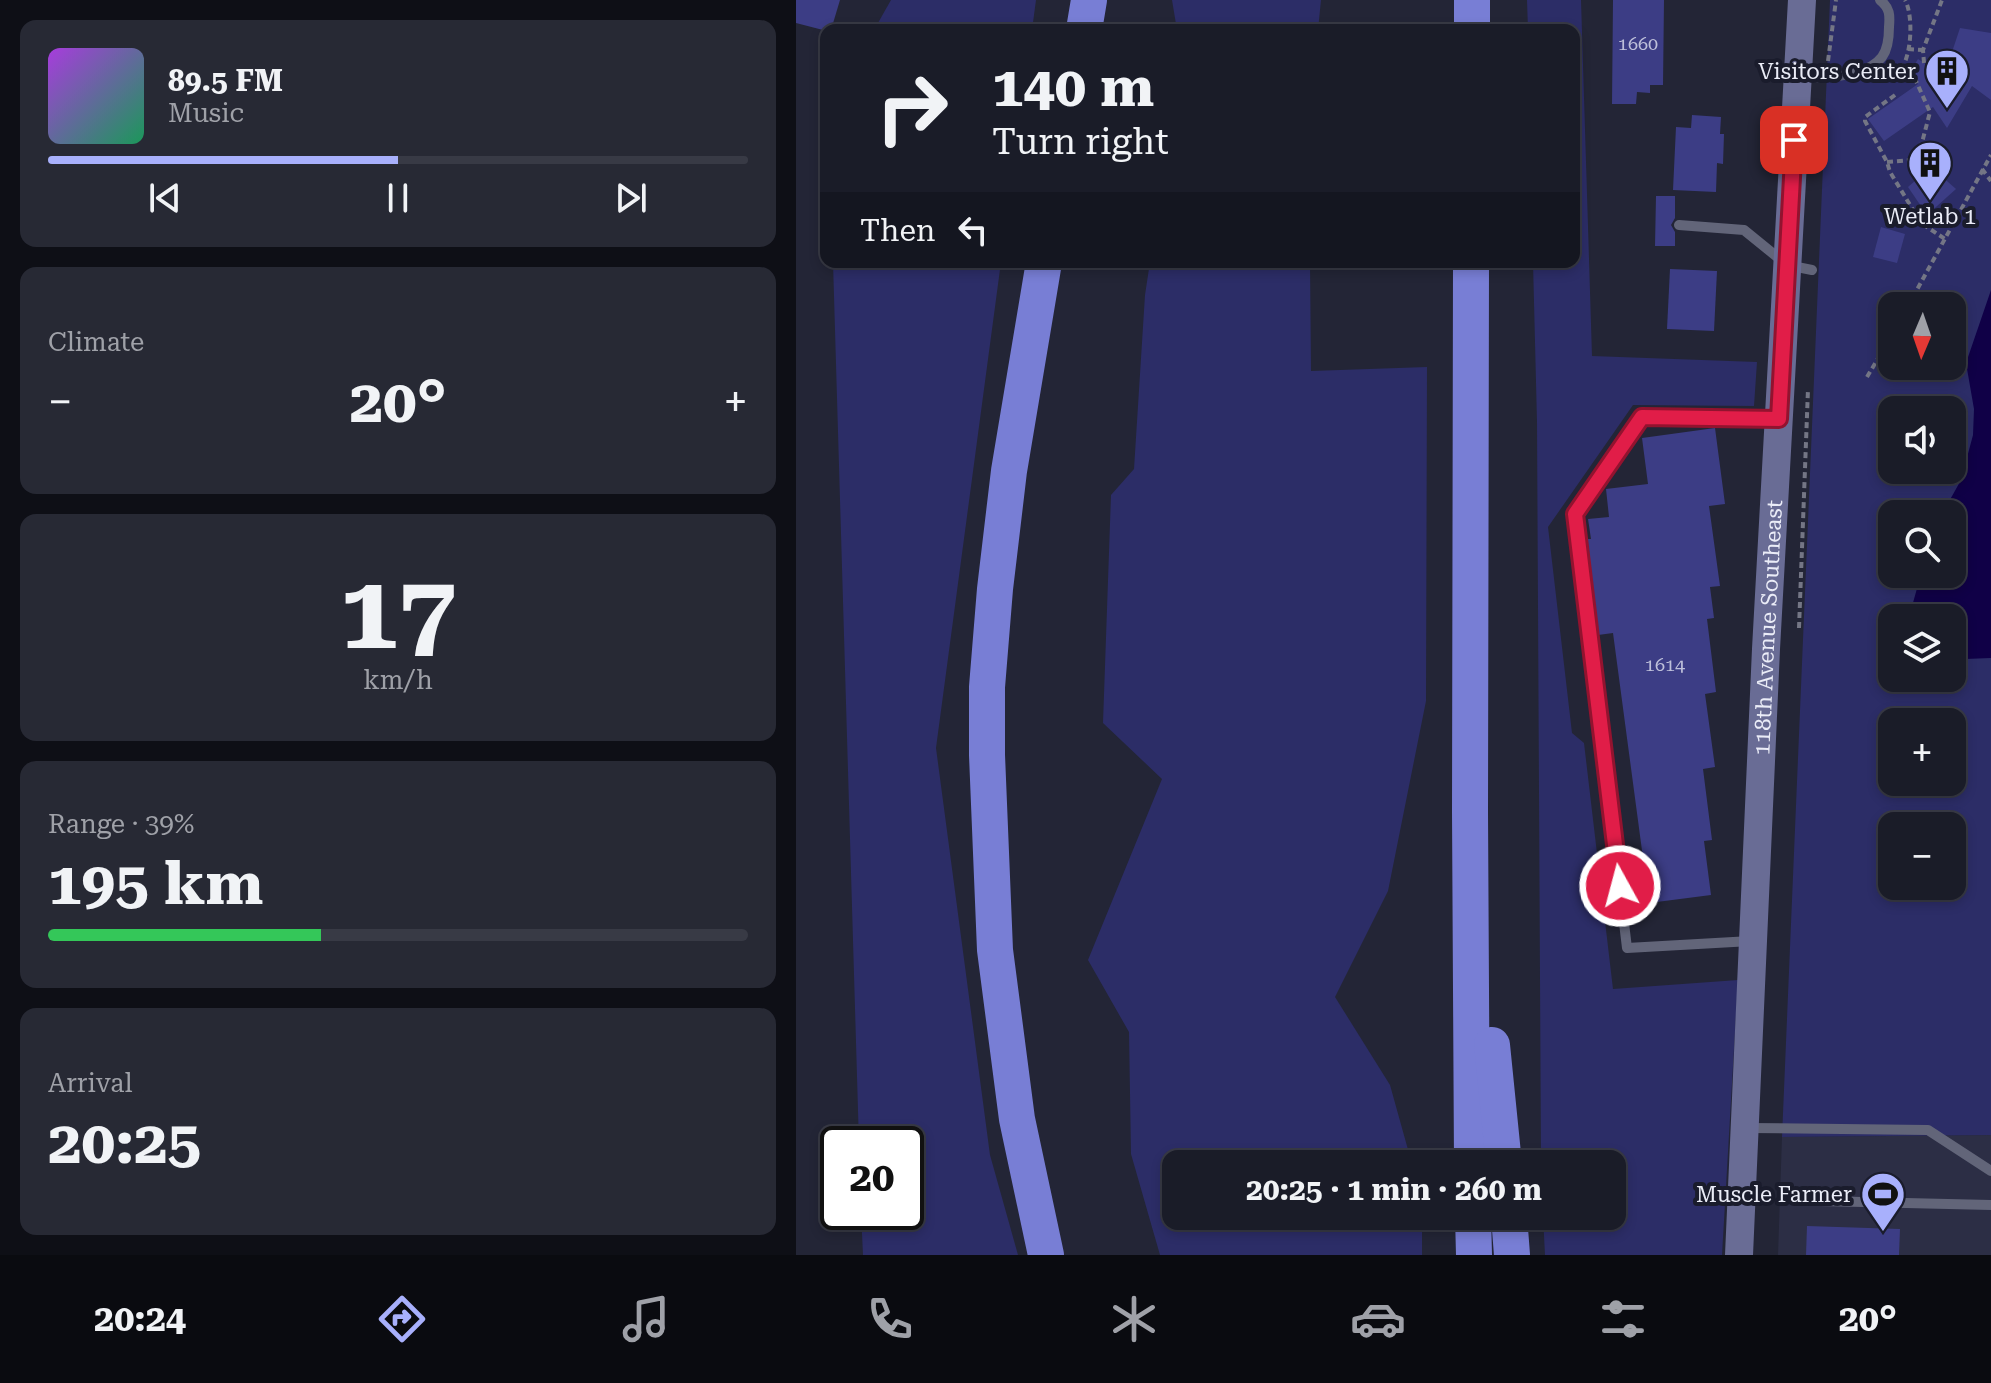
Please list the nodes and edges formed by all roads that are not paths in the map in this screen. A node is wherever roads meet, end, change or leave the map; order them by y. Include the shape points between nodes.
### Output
1 (1089, 0) edge
2 (1472, 0) edge
3 (1802, 0) edge
4 (1880, 0) edge
5 (1085, 24) edge
6 (1472, 24) edge
7 (1797, 77) junction
8 (1679, 225) dead end
9 (1043, 268) edge
10 (1471, 268) edge
11 (1800, 268) junction
12 (1779, 419) junction
13 (1470, 812) junction
14 (1753, 941) junction
15 (1744, 1128) junction
16 (1472, 1150) edge
17 (1503, 1150) edge
18 (1991, 1171) edge
19 (1820, 1201) dead end
20 (1991, 1205) edge
21 (1473, 1230) edge
22 (1510, 1230) edge
23 (1045, 1251) edge
24 (1474, 1255) edge
25 (1512, 1255) edge
26 (1739, 1255) edge

1 - 5 highway
2 - 6 highway
3 - 7 street, 118th Avenue Southeast
4 - 7 lane via 1890,15 1883,56 1846,74
7 - 11 street, 118th Avenue Southeast
8 - 11 lane via 1744,230
9 - 23 highway via 995,589 987,755 995,950 1017,1119
10 - 13 highway
11 - 12 street, 118th Avenue Southeast
12 - 14 street, 118th Avenue Southeast
12 - 14 lane via 1642,417 1575,514 1627,948
13 - 16 highway
13 - 17 highway
14 - 15 street, 118th Avenue Southeast
15 - 18 lane via 1928,1130
15 - 26 street, 118th Avenue Southeast
19 - 20 lane
21 - 24 highway
22 - 25 highway

